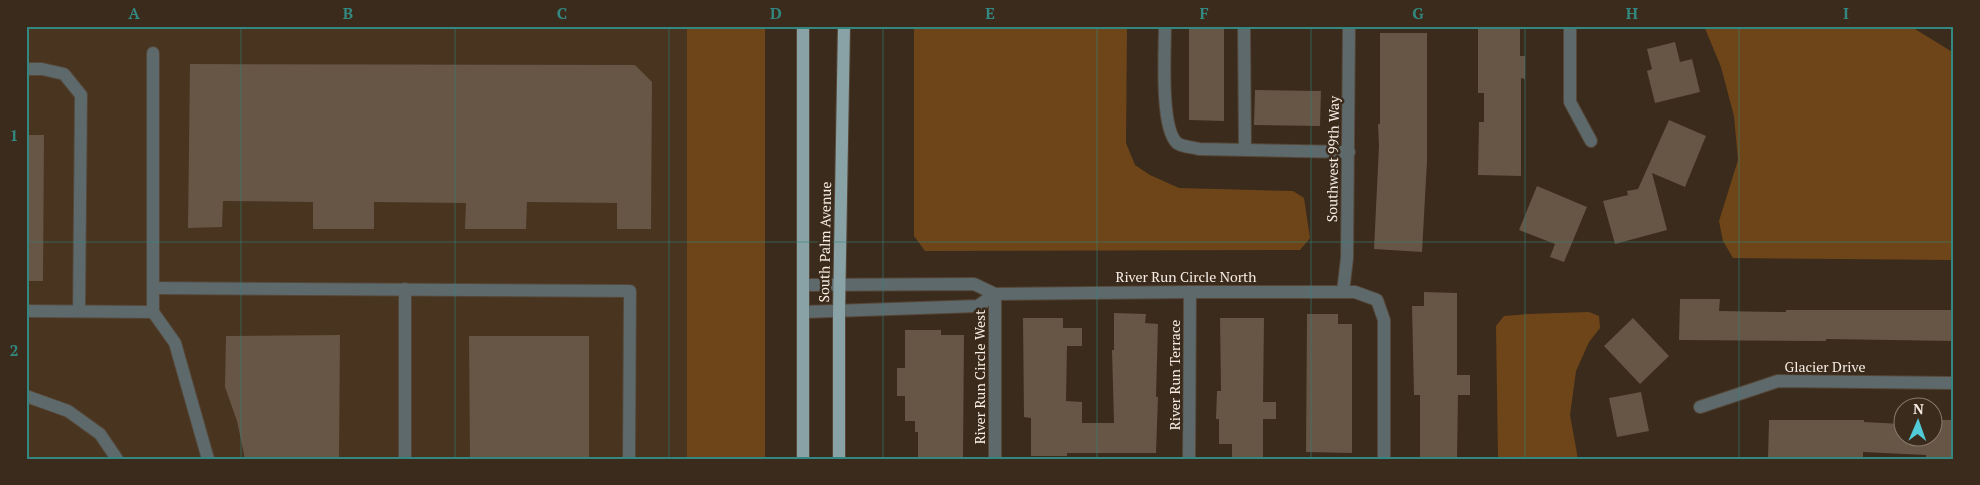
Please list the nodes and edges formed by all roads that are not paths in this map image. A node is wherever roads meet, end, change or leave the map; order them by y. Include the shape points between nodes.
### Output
1 (803, 26) edge
2 (844, 26) edge
3 (1165, 26) edge
4 (1244, 26) edge
5 (1349, 26) edge
6 (1570, 26) edge
7 (153, 53) dead end
8 (26, 69) edge
9 (1591, 141) dead end
10 (1245, 150) junction
11 (1349, 152) junction
12 (839, 284) junction
13 (804, 285) junction
14 (153, 288) junction
15 (405, 290) junction
16 (1190, 292) junction
17 (1343, 292) junction
18 (995, 294) junction
19 (26, 311) edge
20 (79, 311) junction
21 (839, 311) junction
22 (153, 312) junction
23 (804, 312) junction
24 (1954, 383) edge
25 (26, 396) edge
26 (1700, 407) dead end
27 (117, 459) edge
28 (208, 459) edge
29 (405, 459) edge
30 (629, 459) edge
31 (803, 459) edge
32 (839, 459) edge
33 (995, 459) edge
34 (1189, 459) edge
35 (1384, 459) edge

1 - 13 main road, South Palm Avenue
2 - 12 main road, South Palm Avenue
3 - 10 street via 1166,118 1171,135 1178,144 1199,149
4 - 10 street
5 - 11 street, Southwest 99th Way
6 - 9 street via 1570,102
7 - 14 street
8 - 20 street via 64,74 81,94
10 - 11 street
11 - 17 street, Southwest 99th Way via 1347,258
12 - 13 street, River Run Circle North
12 - 18 street, River Run Circle North via 974,284
12 - 21 main road, South Palm Avenue
13 - 23 main road, South Palm Avenue
14 - 15 street
14 - 22 street
15 - 29 street
15 - 30 street via 630,291
16 - 17 street, River Run Circle North
16 - 18 street, River Run Circle North
16 - 34 street, River Run Terrace
17 - 35 street, River Run Circle North via 1355,292 1377,300 1384,320
18 - 21 street, River Run Circle North via 978,306
18 - 33 street, River Run Circle West
19 - 20 street
20 - 22 street
21 - 23 street, River Run Circle North
21 - 32 main road, South Palm Avenue
22 - 28 street via 175,343
23 - 31 main road, South Palm Avenue
24 - 26 street, Glacier Drive via 1778,382
25 - 27 street via 68,411 100,434

